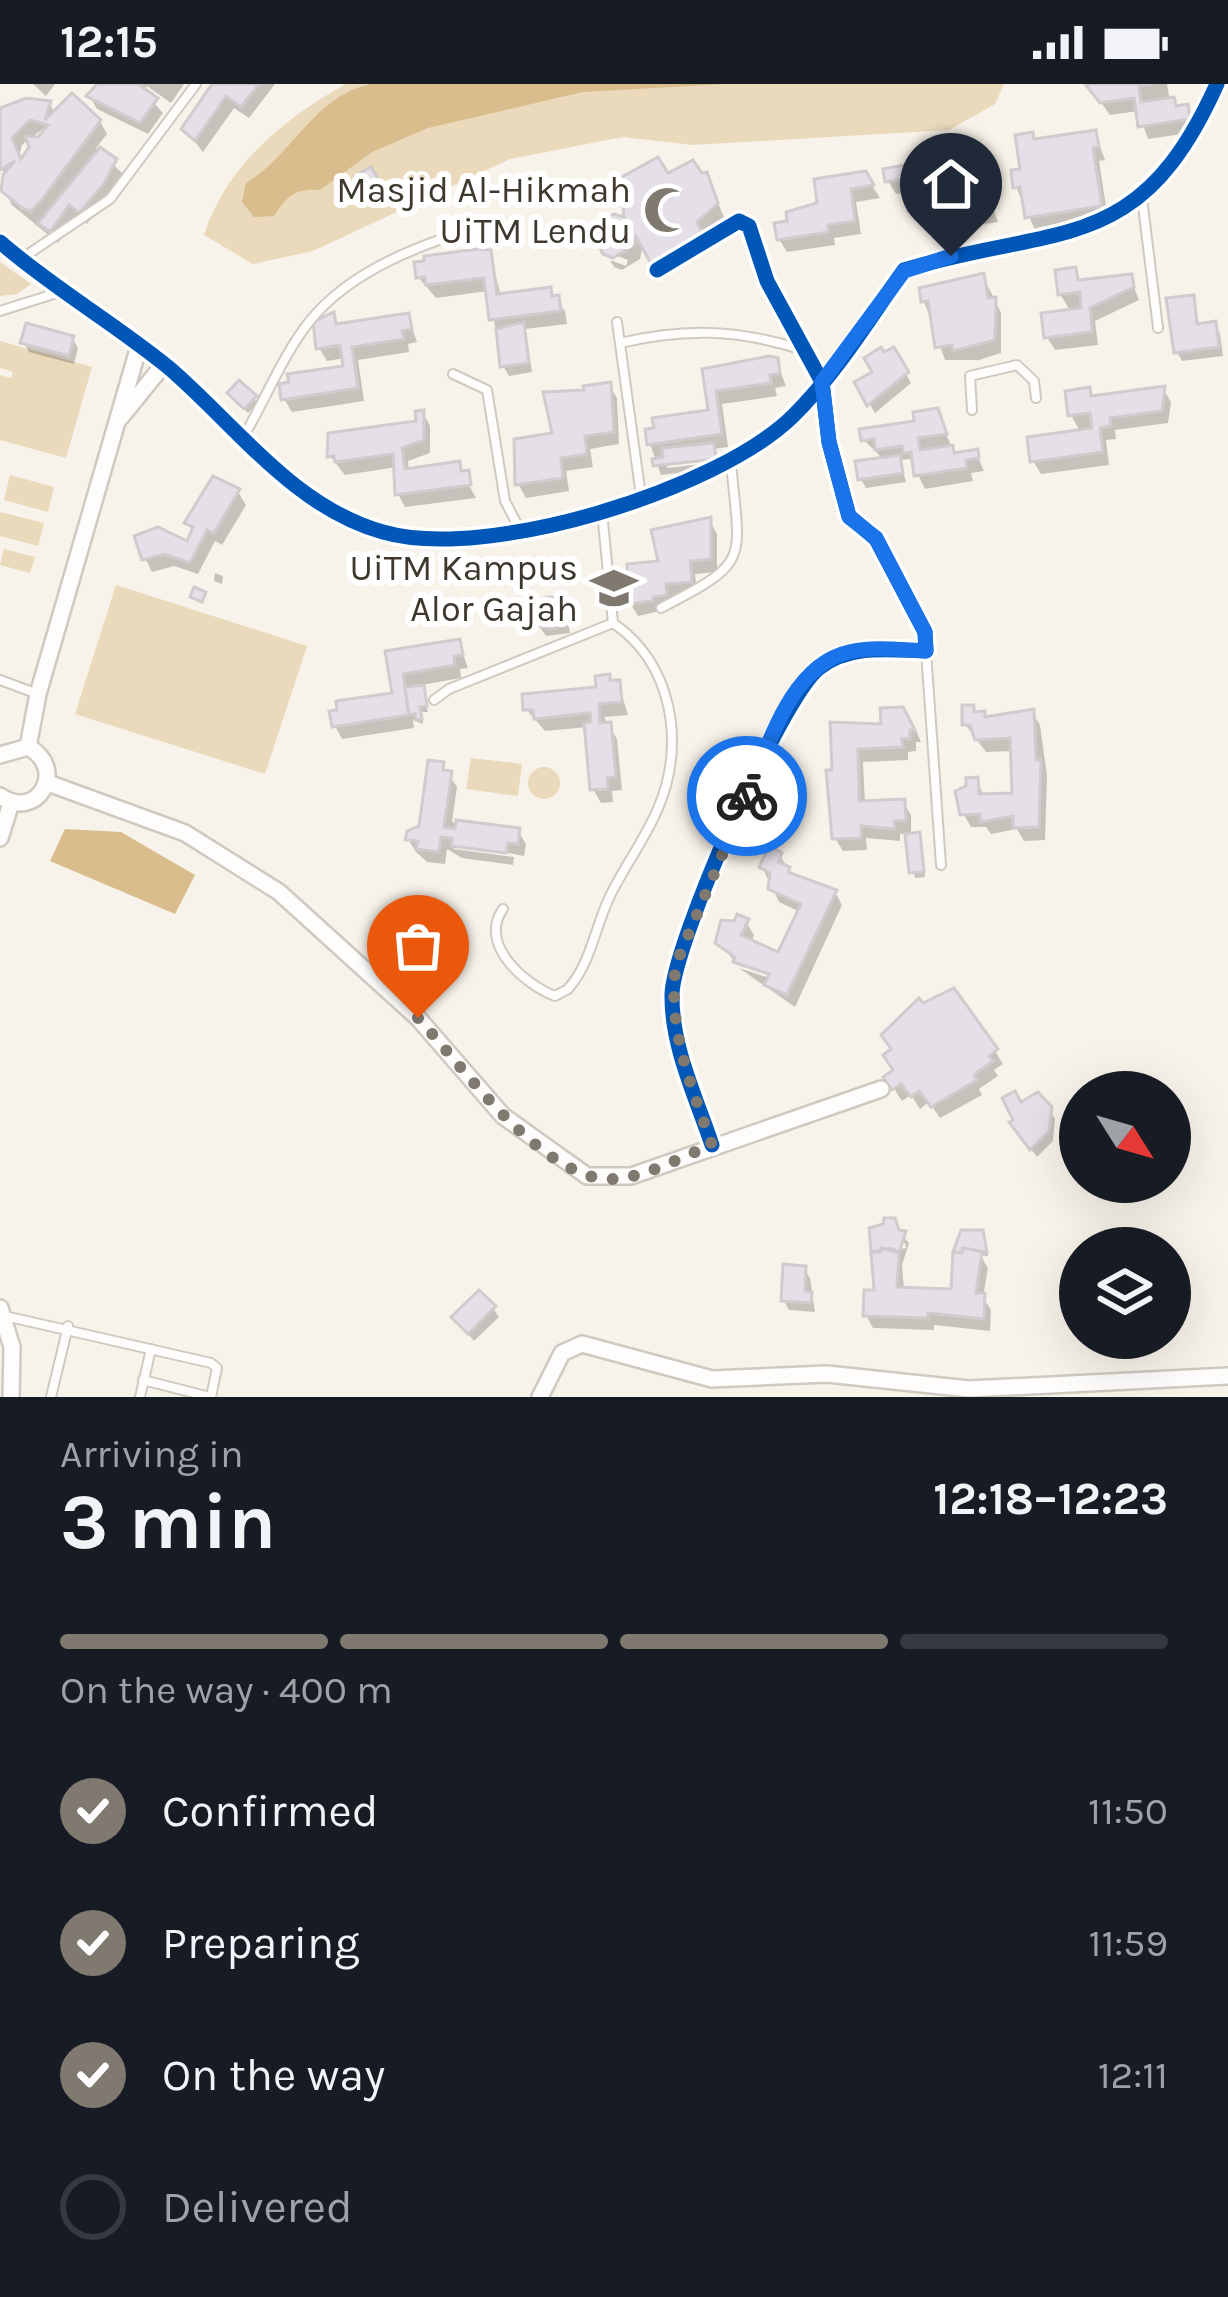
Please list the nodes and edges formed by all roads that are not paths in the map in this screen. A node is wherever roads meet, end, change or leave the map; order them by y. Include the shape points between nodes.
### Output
1 (196, 84) edge
2 (1217, 84) edge
3 (1142, 197) junction
4 (489, 224) dead end
5 (0, 242) edge
6 (20, 259) junction
7 (657, 269) dead end
8 (60, 292) junction
9 (0, 311) edge
10 (617, 322) dead end
11 (1157, 328) dead end
12 (620, 343) junction
13 (139, 346) junction
14 (804, 350) junction
15 (164, 364) junction
16 (452, 374) dead end
17 (822, 382) junction
18 (1036, 398) dead end
19 (972, 410) dead end
20 (121, 417) junction
21 (244, 436) junction
22 (731, 464) junction
23 (641, 498) junction
24 (602, 511) junction
25 (520, 530) junction
26 (661, 608) dead end
27 (613, 623) junction
28 (926, 651) junction
29 (0, 680) edge
30 (38, 694) junction
31 (434, 700) dead end
32 (28, 747) junction
33 (1, 752) edge
34 (48, 784) junction
35 (6, 800) edge
36 (0, 838) edge
37 (941, 865) dead end
38 (503, 909) dead end
39 (881, 1089) dead end
40 (712, 1145) junction
41 (2, 1312) edge
42 (68, 1326) junction
43 (151, 1349) junction
44 (1228, 1376) edge
45 (143, 1380) junction
46 (10, 1397) edge
47 (51, 1397) edge
48 (140, 1397) edge
49 (211, 1397) edge
50 (540, 1397) edge

1 - 6 lane via 110,199
2 - 3 street via 1178,157
3 - 11 lane
3 - 17 street via 1066,236 904,271
4 - 21 lane via 399,256 339,292 308,323
5 - 6 street
6 - 8 street
7 - 14 street via 739,221 749,226
8 - 9 lane
8 - 13 street
10 - 12 lane
12 - 14 lane via 703,329
12 - 23 lane
13 - 15 street
13 - 20 street
14 - 17 street
15 - 20 street
15 - 21 street
16 - 25 lane via 487,390 505,501
17 - 22 street via 791,419
17 - 28 street via 849,517 876,538 925,632
18 - 19 lane via 1034,381 1017,364 970,376
20 - 30 street
21 - 25 street via 312,498 384,533 436,538
22 - 23 street
22 - 26 lane via 734,562
23 - 24 street
24 - 25 street
24 - 27 lane
27 - 31 lane
27 - 38 lane via 653,660 665,693 671,762 661,802 568,989 555,996 536,989 505,955 494,935
28 - 37 lane
28 - 40 street via 845,652 800,688 710,882 676,964 672,1016
29 - 30 lane
30 - 32 street
32 - 33 street
32 - 34 street via 43,758
34 - 35 street via 37,799
34 - 40 street via 185,833 279,892 418,1018 503,1116 586,1176 631,1176
35 - 36 street
39 - 40 street
41 - 42 lane
41 - 46 street
42 - 43 lane
42 - 47 lane
43 - 45 lane
43 - 49 lane via 212,1363
44 - 50 street via 969,1389 827,1374 699,1379 582,1344 562,1354
45 - 48 lane
45 - 49 lane

